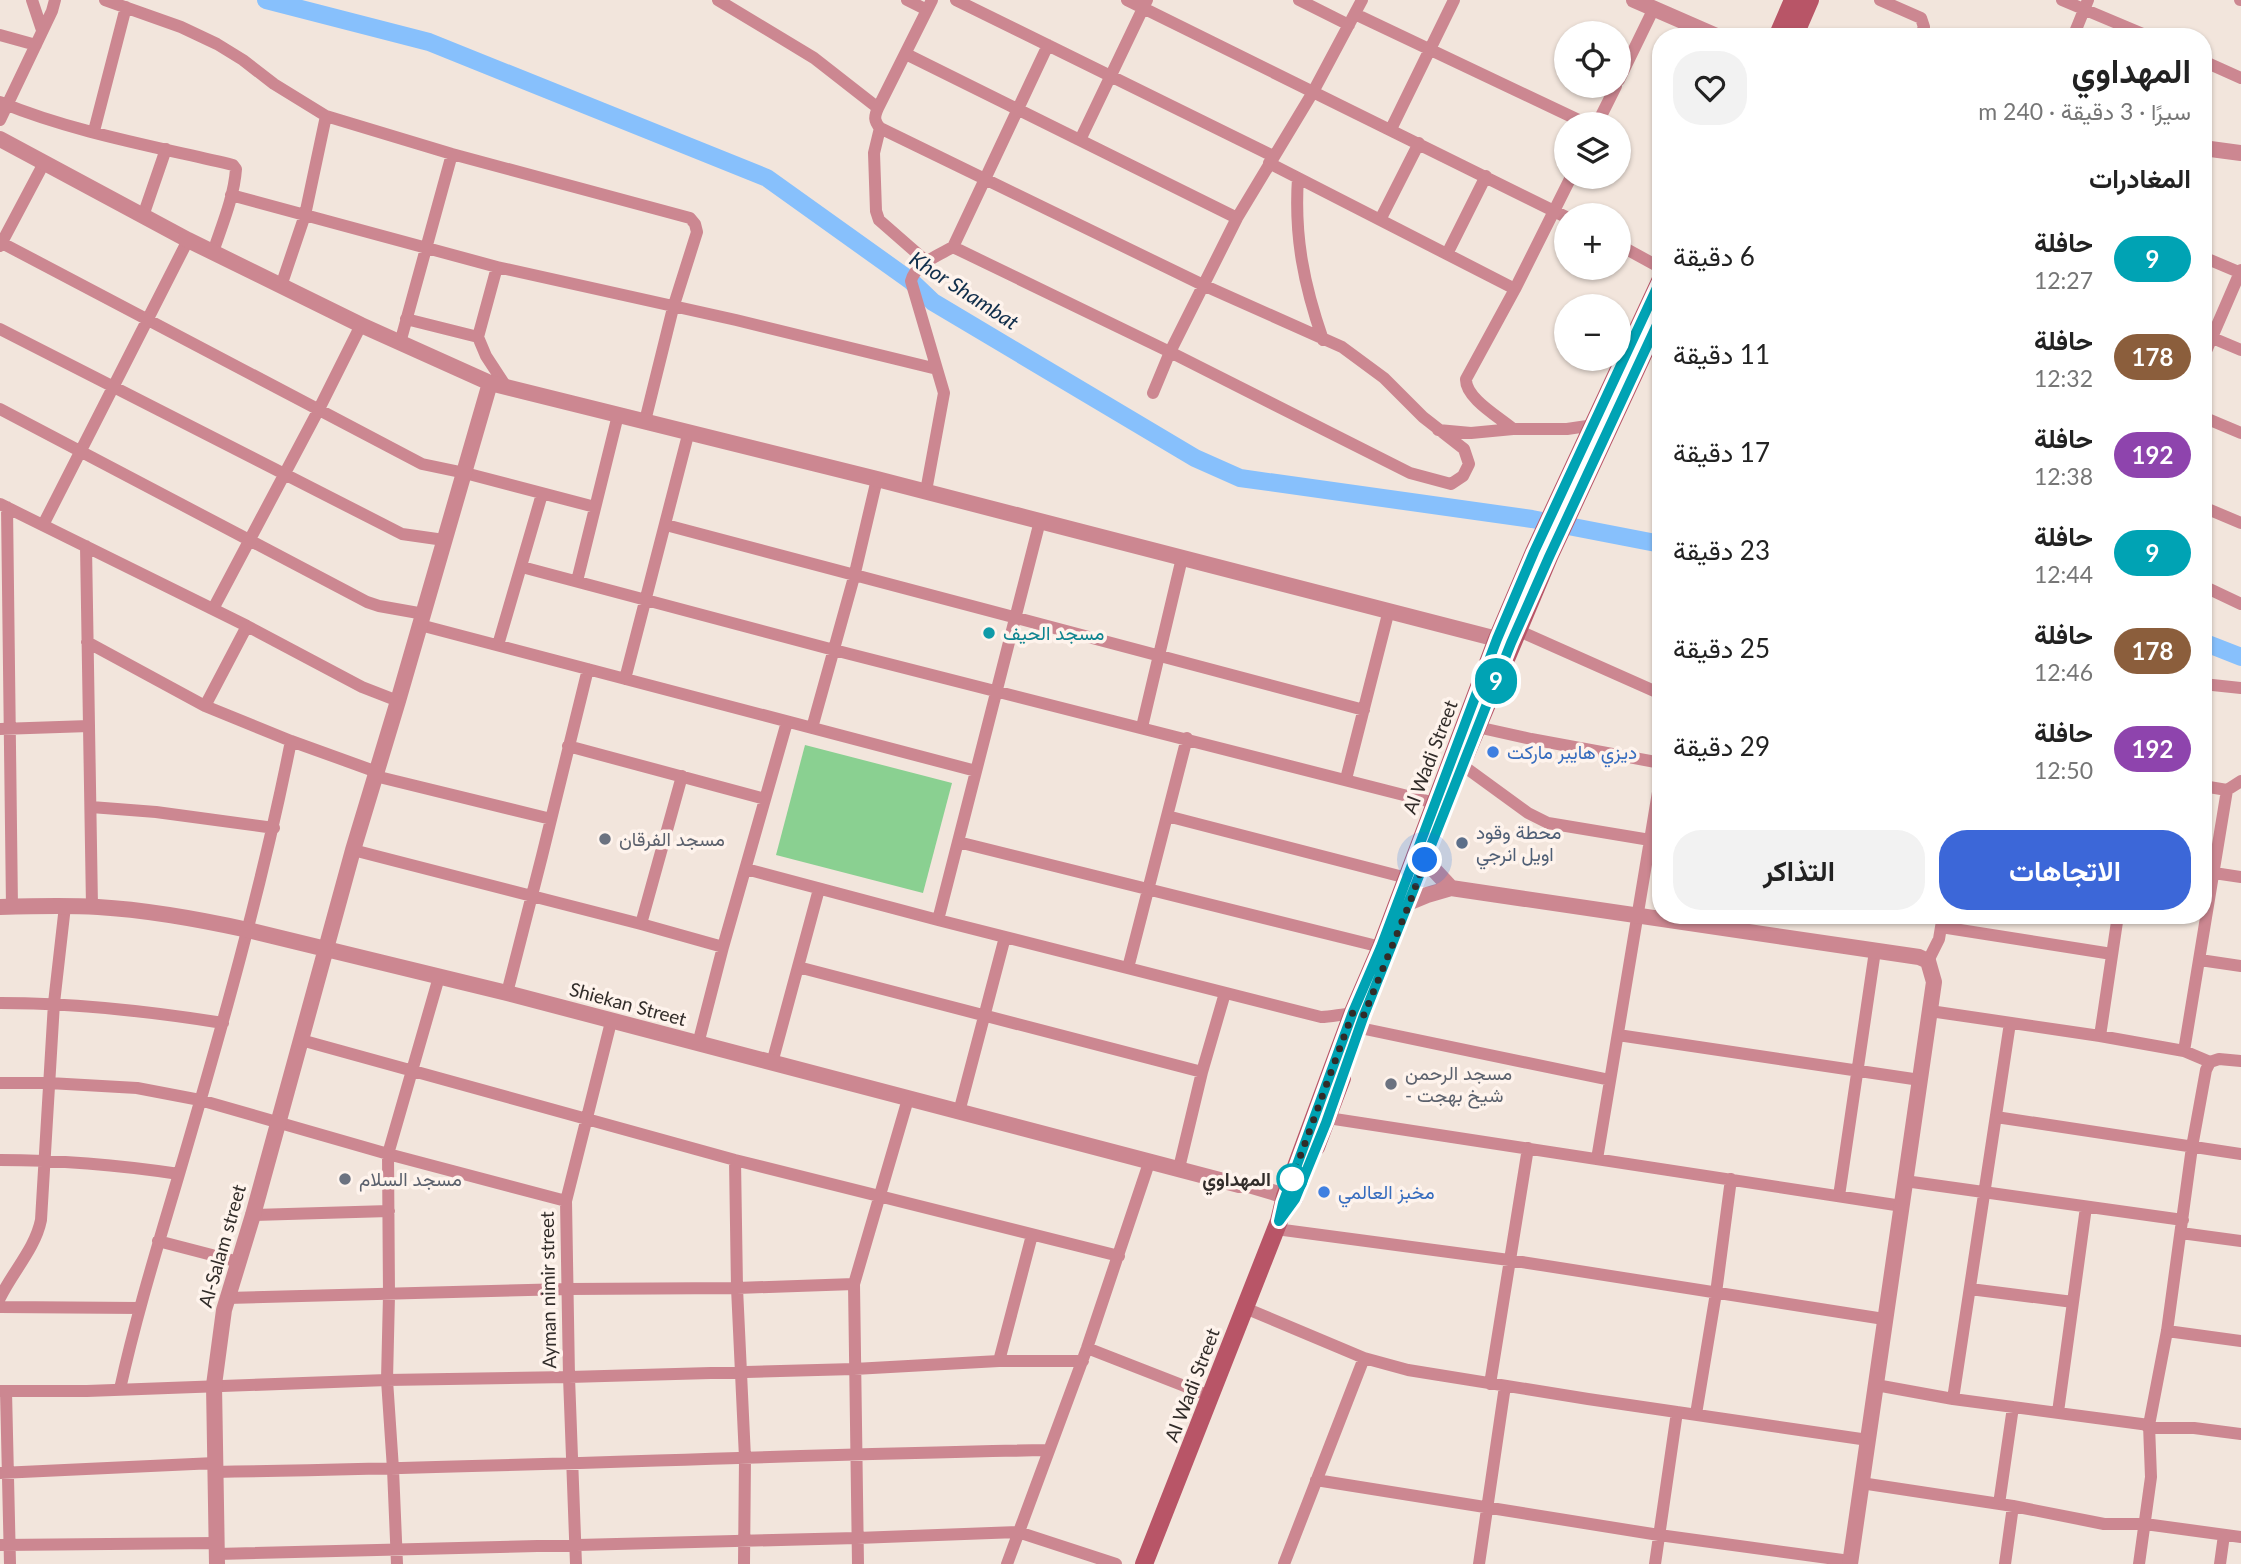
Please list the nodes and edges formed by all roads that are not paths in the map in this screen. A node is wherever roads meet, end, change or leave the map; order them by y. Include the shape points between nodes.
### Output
1 (32, 0) edge
2 (55, 0) edge
3 (105, 0) edge
4 (718, 0) edge
5 (907, 0) edge
6 (956, 0) edge
7 (1127, 0) edge
8 (1298, 0) edge
9 (1362, 0) edge
10 (1454, 0) edge
11 (1634, 0) edge
12 (1793, 0) edge
13 (1810, 0) edge
14 (1881, 0) edge
15 (2062, 0) edge
16 (1145, 4) edge
17 (930, 5) edge
18 (2086, 5) edge
19 (126, 7) junction
20 (1654, 8) junction
21 (1352, 19) junction
22 (1696, 28) edge
23 (1781, 28) edge
24 (1798, 28) edge
25 (1924, 28) edge
26 (2077, 28) edge
27 (2132, 28) edge
28 (42, 30) junction
29 (0, 35) edge
30 (36, 45) junction
31 (1048, 45) junction
32 (1430, 49) junction
33 (906, 54) junction
34 (1631, 55) edge
35 (2212, 65) edge
36 (1111, 76) junction
37 (2241, 78) edge
38 (1313, 92) junction
39 (4, 104) edge
40 (878, 108) junction
41 (1018, 109) junction
42 (1562, 112) edge
43 (327, 116) junction
44 (0, 120) edge
45 (880, 128) junction
46 (1391, 129) junction
47 (94, 131) junction
48 (0, 139) edge
49 (1080, 140) junction
50 (1419, 143) junction
51 (166, 149) junction
52 (2212, 149) edge
53 (2241, 153) edge
54 (452, 154) junction
55 (1271, 160) junction
56 (44, 163) junction
57 (1486, 176) junction
58 (985, 178) junction
59 (1298, 178) junction
60 (231, 195) junction
61 (1554, 210) joint
62 (305, 215) junction
63 (143, 216) junction
64 (1237, 218) junction
65 (1380, 220) junction
66 (188, 240) junction
67 (0, 244) edge
68 (427, 247) junction
69 (953, 247) junction
70 (213, 252) junction
71 (1631, 252) edge
72 (1447, 254) junction
73 (2212, 261) edge
74 (927, 262) junction
75 (1652, 263) edge
76 (497, 267) junction
77 (2241, 272) edge
78 (1203, 285) junction
79 (281, 286) junction
80 (1515, 289) junction
81 (1652, 299) edge
82 (673, 308) junction
83 (406, 319) junction
84 (148, 320) junction
85 (361, 325) junction
86 (2212, 327) edge
87 (0, 329) edge
88 (478, 337) junction
89 (2212, 337) edge
90 (1652, 338) edge
91 (1323, 340) junction
92 (400, 343) junction
93 (2241, 350) edge
94 (1170, 352) junction
95 (937, 369) junction
96 (490, 383) junction
97 (113, 387) junction
98 (507, 388) junction
99 (1153, 393) dead end
100 (319, 409) junction
101 (0, 410) edge
102 (618, 415) junction
103 (645, 421) junction
104 (2212, 421) edge
105 (1594, 425) junction
106 (1513, 429) junction
107 (1438, 430) junction
108 (689, 431) junction
109 (2241, 433) edge
110 (80, 451) junction
111 (465, 473) junction
112 (284, 475) junction
113 (877, 479) junction
114 (926, 491) junction
115 (542, 494) junction
116 (1566, 502) junction
117 (4, 506) edge
118 (595, 508) junction
119 (2212, 511) edge
120 (1040, 521) junction
121 (2241, 523) edge
122 (43, 525) junction
123 (666, 525) junction
124 (250, 540) junction
125 (444, 540) junction
126 (86, 546) junction
127 (1541, 554) junction
128 (1182, 558) junction
129 (522, 567) junction
130 (4, 575) edge
131 (854, 576) junction
132 (576, 581) junction
133 (2212, 590) edge
134 (647, 600) junction
135 (2241, 604) edge
136 (213, 609) junction
137 (1389, 610) junction
138 (1015, 618) junction
139 (422, 620) junction
140 (247, 626) junction
141 (1517, 630) junction
142 (1497, 639) junction
143 (88, 642) junction
144 (498, 645) junction
145 (834, 650) junction
146 (1159, 656) junction
147 (588, 669) junction
148 (625, 679) junction
149 (2212, 685) edge
150 (2241, 688) edge
151 (1652, 690) edge
152 (997, 691) junction
153 (398, 701) junction
154 (205, 706) junction
155 (1364, 710) junction
156 (787, 722) junction
157 (89, 726) junction
158 (812, 727) junction
159 (1142, 727) junction
160 (1477, 727) junction
161 (5, 729) edge
162 (1187, 738) junction
163 (291, 741) junction
164 (568, 746) junction
165 (1652, 761) edge
166 (1462, 765) junction
167 (976, 771) junction
168 (376, 774) junction
169 (682, 776) junction
170 (1346, 779) junction
171 (2241, 781) edge
172 (2212, 788) edge
173 (2227, 790) junction
174 (765, 799) junction
175 (1435, 803) junction
176 (90, 807) junction
177 (6, 809) edge
178 (1167, 816) junction
179 (551, 819) junction
180 (274, 828) junction
181 (1652, 828) edge
182 (1650, 840) junction
183 (958, 842) junction
184 (353, 850) junction
185 (1425, 860) junction
186 (746, 869) junction
187 (2214, 873) junction
188 (2212, 877) edge
189 (2241, 877) edge
190 (1407, 878) junction
191 (1451, 888) junction
192 (819, 889) junction
193 (1148, 890) junction
194 (531, 895) junction
195 (1410, 902) junction
196 (65, 906) junction
197 (92, 906) junction
198 (6, 907) edge
199 (1637, 916) junction
200 (1652, 917) edge
201 (938, 920) junction
202 (641, 924) junction
203 (1721, 924) edge
204 (1942, 924) edge
205 (1957, 924) edge
206 (2117, 924) edge
207 (2204, 924) edge
208 (248, 930) junction
209 (1005, 937) junction
210 (723, 947) junction
211 (1381, 947) junction
212 (327, 948) junction
213 (1875, 951) junction
214 (2112, 954) junction
215 (2200, 960) junction
216 (1927, 961) junction
217 (2241, 966) edge
218 (798, 967) junction
219 (1128, 968) junction
220 (439, 977) junction
221 (507, 993) junction
222 (1225, 993) junction
223 (0, 1003) edge
224 (54, 1003) junction
225 (1930, 1011) junction
226 (984, 1016) junction
227 (1359, 1018) junction
228 (611, 1021) junction
229 (223, 1023) junction
230 (2010, 1023) junction
231 (1618, 1035) junction
232 (2100, 1036) junction
233 (301, 1040) junction
234 (698, 1044) junction
235 (2184, 1051) junction
236 (2241, 1061) edge
237 (2210, 1062) junction
238 (772, 1063) junction
239 (1857, 1071) junction
240 (413, 1072) junction
241 (1202, 1072) junction
242 (1610, 1080) junction
243 (1920, 1080) junction
244 (0, 1083) edge
245 (49, 1083) junction
246 (908, 1099) junction
247 (200, 1100) junction
248 (959, 1112) junction
249 (1996, 1117) junction
250 (1328, 1118) junction
251 (586, 1119) junction
252 (279, 1121) junction
253 (2192, 1147) junction
254 (1528, 1148) junction
255 (388, 1154) junction
256 (2241, 1154) edge
257 (1597, 1159) junction
258 (0, 1160) edge
259 (44, 1160) junction
260 (736, 1160) junction
261 (1150, 1160) junction
262 (1179, 1168) junction
263 (179, 1174) junction
264 (1731, 1179) junction
265 (1905, 1181) junction
266 (1985, 1192) junction
267 (1839, 1196) junction
268 (880, 1197) junction
269 (566, 1201) junction
270 (1902, 1206) junction
271 (2086, 1207) junction
272 (1285, 1209) junction
273 (389, 1211) junction
274 (253, 1215) junction
275 (2182, 1226) junction
276 (1032, 1234) junction
277 (158, 1241) junction
278 (2241, 1241) edge
279 (1119, 1256) junction
280 (1509, 1260) junction
281 (239, 1262) junction
282 (854, 1284) junction
283 (737, 1288) junction
284 (568, 1289) junction
285 (1970, 1289) junction
286 (1716, 1293) junction
287 (389, 1295) junction
288 (0, 1298) edge
289 (227, 1298) junction
290 (2073, 1302) junction
291 (0, 1307) edge
292 (140, 1308) junction
293 (1244, 1308) junction
294 (1884, 1319) junction
295 (2167, 1331) junction
296 (2241, 1340) edge
297 (1085, 1355) junction
298 (1364, 1358) junction
299 (999, 1361) junction
300 (854, 1369) junction
301 (741, 1372) junction
302 (569, 1377) junction
303 (387, 1380) junction
304 (1490, 1384) junction
305 (214, 1385) junction
306 (1876, 1385) junction
307 (1505, 1386) junction
308 (120, 1389) junction
309 (3, 1391) edge
310 (1210, 1396) junction
311 (1952, 1399) junction
312 (2013, 1407) junction
313 (1677, 1412) junction
314 (2059, 1412) junction
315 (1696, 1415) junction
316 (2149, 1426) junction
317 (2241, 1434) edge
318 (1868, 1440) junction
319 (1048, 1450) junction
320 (856, 1454) junction
321 (745, 1458) junction
322 (573, 1464) junction
323 (215, 1467) junction
324 (393, 1469) junction
325 (4, 1473) edge
326 (1316, 1480) junction
327 (1861, 1483) junction
328 (1999, 1504) junction
329 (2013, 1506) junction
330 (1488, 1507) junction
331 (2145, 1524) junction
332 (1018, 1532) junction
333 (1659, 1535) junction
334 (2224, 1535) junction
335 (2241, 1537) edge
336 (857, 1538) junction
337 (744, 1540) junction
338 (5, 1545) edge
339 (575, 1546) junction
340 (397, 1550) junction
341 (217, 1554) edge
342 (1850, 1562) edge
343 (10, 1564) edge
344 (397, 1564) edge
345 (576, 1564) edge
346 (744, 1564) edge
347 (858, 1564) edge
348 (1007, 1564) edge
349 (1116, 1564) edge
350 (1144, 1564) edge
351 (1284, 1564) edge
352 (1479, 1564) edge
353 (1654, 1564) edge
354 (2005, 1564) edge
355 (2139, 1564) edge
356 (2220, 1564) edge

1 - 28 street
2 - 28 street
3 - 19 street
4 - 40 street via 814,58
5 - 17 street
6 - 31 street
7 - 16 street
8 - 21 street
9 - 21 street
10 - 32 street
11 - 20 street
12 - 23 main road
13 - 24 main road
14 - 25 street via 1921,18
15 - 18 street
16 - 36 street
16 - 38 street
17 - 33 street
18 - 26 street
18 - 27 street
19 - 43 street via 217,44
19 - 47 street
20 - 22 street
20 - 34 street
21 - 32 street
21 - 38 street
28 - 30 street
29 - 30 street
30 - 39 street
31 - 36 street
31 - 41 street
32 - 42 street
32 - 46 street
33 - 40 street
33 - 41 street
35 - 37 street
36 - 49 street
36 - 55 street
38 - 46 street
38 - 55 street
39 - 44 street
39 - 47 street
40 - 45 street via 875,122
41 - 49 street
41 - 58 street
43 - 54 street
43 - 62 street
45 - 58 street
45 - 74 street via 874,153 879,220
46 - 50 street
47 - 51 street
48 - 56 street
49 - 64 street
50 - 57 street
50 - 65 street
51 - 60 street via 233,165
51 - 63 street
52 - 53 street
54 - 68 street
54 - 82 street via 691,218 697,232
55 - 59 street
55 - 64 street
56 - 63 street
56 - 67 street
57 - 61 street
57 - 72 street
58 - 69 street
58 - 78 street
59 - 65 street
59 - 91 street via 1296,212 1303,273
60 - 62 street
60 - 70 street
61 - 80 street
62 - 68 street
62 - 79 street
63 - 66 street
64 - 78 street
65 - 72 street
66 - 70 street
66 - 84 street
67 - 84 street
68 - 76 street
68 - 83 street
69 - 74 street
69 - 94 street
70 - 79 street
71 - 75 street
72 - 80 street
73 - 77 street
74 - 95 street via 912,274 911,281
76 - 82 street
76 - 88 street
77 - 86 street
78 - 91 street
78 - 94 street
79 - 85 street
80 - 106 street via 1466,379 1471,395
81 - 105 main road, Al Wadi Street
82 - 95 street
82 - 103 street
83 - 88 street
83 - 92 street
84 - 97 street
84 - 100 street
85 - 92 street
85 - 100 street
87 - 97 street
88 - 98 street
89 - 93 street
90 - 116 main road, Al Wadi Street
91 - 107 street via 1362,360
92 - 96 street
94 - 99 street
94 - 107 street via 1410,473 1451,484 1463,476 1469,464 1464,449
95 - 114 street via 944,393
96 - 98 street
96 - 111 street, Al-Salam street
97 - 110 street
97 - 112 street
98 - 102 street
100 - 111 street via 422,464
100 - 112 street
101 - 110 street
102 - 103 street
102 - 118 street
103 - 108 street
104 - 109 street
105 - 106 street
105 - 116 main road, Al Wadi Street
106 - 107 street
108 - 113 street
108 - 123 street
110 - 122 street
110 - 124 street
111 - 115 street
111 - 125 street, Al-Salam street
112 - 124 street
112 - 125 street via 402,534
113 - 114 street
113 - 131 street
114 - 120 street
115 - 118 street
115 - 129 street
116 - 127 main road, Al Wadi Street
117 - 122 street
117 - 130 street
118 - 132 street
119 - 121 street
120 - 128 street
120 - 138 street
122 - 126 street
123 - 131 street
123 - 134 street
124 - 136 street
124 - 139 street via 367,602
125 - 139 street, Al-Salam street
126 - 136 street
126 - 143 street
127 - 141 main road, Al Wadi Street
127 - 142 main road, Al Wadi Street
128 - 137 street
128 - 146 street
129 - 132 street
129 - 144 street
130 - 161 street
131 - 138 street
131 - 145 street
132 - 134 street
133 - 135 street
134 - 145 street
134 - 148 street
136 - 140 street
137 - 142 street
137 - 155 street
138 - 146 street
138 - 152 street
139 - 144 street
139 - 153 street, Al-Salam street
140 - 153 street
140 - 154 street
141 - 151 street
141 - 160 main road, Al Wadi Street
142 - 175 main road, Al Wadi Street
143 - 154 street
143 - 157 street
144 - 147 street
145 - 152 street
145 - 158 street
146 - 155 street
146 - 159 street
147 - 148 street
147 - 164 street
148 - 156 street
149 - 150 street
152 - 159 street
152 - 167 street
153 - 168 street, Al-Salam street
154 - 163 street
155 - 170 street
156 - 158 street
156 - 174 street
157 - 161 street
157 - 176 street
158 - 167 street
159 - 162 street
160 - 165 street
160 - 166 main road, Al Wadi Street
161 - 177 street
162 - 170 street
162 - 178 street
163 - 168 street
163 - 180 street
164 - 169 street
164 - 179 street
166 - 182 street via 1538,819
166 - 185 main road, Al Wadi Street
167 - 183 street
168 - 179 street
168 - 184 street, Al-Salam street
169 - 174 street
169 - 202 street
170 - 175 street
171 - 173 street
172 - 173 street
173 - 187 street
174 - 186 street
175 - 190 main road, Al Wadi Street
176 - 180 street
176 - 197 street
177 - 198 street
178 - 190 street
178 - 193 street
179 - 194 street
180 - 208 street
181 - 182 street
182 - 199 street
183 - 193 street
183 - 201 street
184 - 194 street
184 - 212 street, Al-Salam street
185 - 191 street
185 - 195 main road, Al Wadi Street
186 - 192 street
186 - 210 street
187 - 188 street
187 - 189 street
190 - 211 main road, Al Wadi Street
191 - 195 street
191 - 199 street
192 - 201 street
192 - 218 street
193 - 211 street
193 - 219 street
194 - 202 street
194 - 221 street
195 - 227 main road, Al Wadi Street
196 - 197 street, Shiekan Street
196 - 198 street, Shiekan Street
196 - 224 street
197 - 208 street, Shiekan Street
199 - 200 street
199 - 231 street
201 - 209 street
202 - 210 street
203 - 213 street
204 - 216 street
205 - 214 street
206 - 214 street
207 - 215 street
208 - 212 street, Shiekan Street
208 - 229 street
209 - 219 street
209 - 226 street
210 - 234 street
211 - 227 main road, Al Wadi Street
212 - 220 street, Shiekan Street
212 - 233 street, Al-Salam street
213 - 216 street
213 - 239 street
214 - 232 street
215 - 217 street
215 - 235 street
216 - 225 street via 1934,982
218 - 226 street
218 - 238 street
219 - 222 street
220 - 221 street, Shiekan Street
220 - 240 street
221 - 228 street, Shiekan Street
222 - 227 street via 1321,1017
222 - 241 street
223 - 224 street
224 - 229 street via 143,1010
224 - 245 street
225 - 230 street
225 - 243 street
226 - 241 street
226 - 248 street
227 - 242 street
227 - 250 main road, Al Wadi Street
227 - 272 main road, Al Wadi Street
228 - 234 street, Shiekan Street
228 - 251 street, Ayman nimir street
229 - 247 street
230 - 232 street
230 - 249 street
231 - 239 street
231 - 242 street
232 - 235 street
233 - 240 street
233 - 252 street, Al-Salam street
234 - 238 street, Shiekan Street
235 - 237 street
236 - 237 street
237 - 253 street
238 - 246 street, Shiekan Street
239 - 243 street
239 - 267 street
240 - 251 street
240 - 255 street
241 - 262 street
242 - 257 street
243 - 265 street
244 - 245 street
245 - 247 street via 137,1088
245 - 259 street
246 - 248 street, Shiekan Street
246 - 268 street
247 - 252 street
247 - 263 street
248 - 261 street, Shiekan Street
249 - 253 street
249 - 266 street
250 - 254 street
250 - 272 main road, Al Wadi Street
251 - 260 street
251 - 269 street, Ayman nimir street
252 - 255 street
252 - 274 street, Al-Salam street
253 - 256 street
253 - 275 street
254 - 257 street
254 - 280 street
255 - 269 street
255 - 273 street
257 - 264 street
258 - 259 street
259 - 263 street
259 - 288 street via 38,1232
260 - 268 street
260 - 283 street
261 - 262 street, Shiekan Street
261 - 279 street
262 - 272 street, Shiekan Street via 1239,1185
263 - 277 street
264 - 267 street
264 - 286 street
265 - 266 street
265 - 270 street
266 - 271 street
266 - 285 street
267 - 270 street
268 - 276 street
268 - 282 street
269 - 284 street, Ayman nimir street
270 - 294 street
271 - 275 street
271 - 290 street
272 - 280 street
272 - 293 main road, Al Wadi Street
273 - 274 street
273 - 287 street
274 - 281 street, Al-Salam street
275 - 278 street
275 - 295 street
276 - 279 street
276 - 299 street
277 - 281 street
277 - 292 street
279 - 297 street
280 - 286 street
280 - 304 street
281 - 289 street, Al-Salam street
282 - 283 street
282 - 300 street
283 - 284 street
283 - 301 street
284 - 287 street
284 - 302 street, Ayman nimir street
285 - 290 street
285 - 311 street
286 - 294 street
286 - 315 street
287 - 289 street
287 - 303 street
289 - 305 street, Al-Salam street
290 - 314 street
291 - 292 street
292 - 308 street
293 - 298 street
293 - 310 main road, Al Wadi Street
294 - 306 street
295 - 296 street
295 - 316 street
297 - 299 street
297 - 310 street
297 - 319 street
298 - 304 street
298 - 326 street
299 - 300 street
300 - 301 street
300 - 320 street
301 - 302 street
301 - 321 street
302 - 303 street
302 - 322 street, Ayman nimir street
303 - 305 street
303 - 324 street
304 - 307 street
305 - 308 street
305 - 323 street, Al-Salam street
306 - 311 street
306 - 318 street
307 - 313 street
307 - 330 street
308 - 309 street
309 - 325 street
310 - 350 main road, Al Wadi Street
311 - 312 street
312 - 314 street
312 - 328 street
313 - 315 street
313 - 333 street
314 - 316 street
315 - 318 street
316 - 317 street
316 - 331 street via 2151,1477
318 - 327 street
319 - 320 street
319 - 332 street
320 - 321 street
320 - 336 street
321 - 322 street
321 - 337 street
322 - 324 street
322 - 339 street, Ayman nimir street
323 - 324 street
323 - 325 street
323 - 341 street, Al-Salam street
324 - 340 street
325 - 338 street
326 - 330 street
326 - 351 street
327 - 328 street
327 - 342 street
328 - 329 street
329 - 331 street via 2104,1524
329 - 354 street
330 - 333 street
330 - 352 street
331 - 334 street
331 - 355 street
332 - 336 street
332 - 348 street
332 - 349 street
333 - 342 street
333 - 353 street
334 - 335 street
334 - 356 street
336 - 337 street
336 - 347 street
337 - 339 street
337 - 346 street
338 - 341 street
338 - 343 street
339 - 340 street
339 - 345 street, Ayman nimir street
340 - 341 street
340 - 344 street

